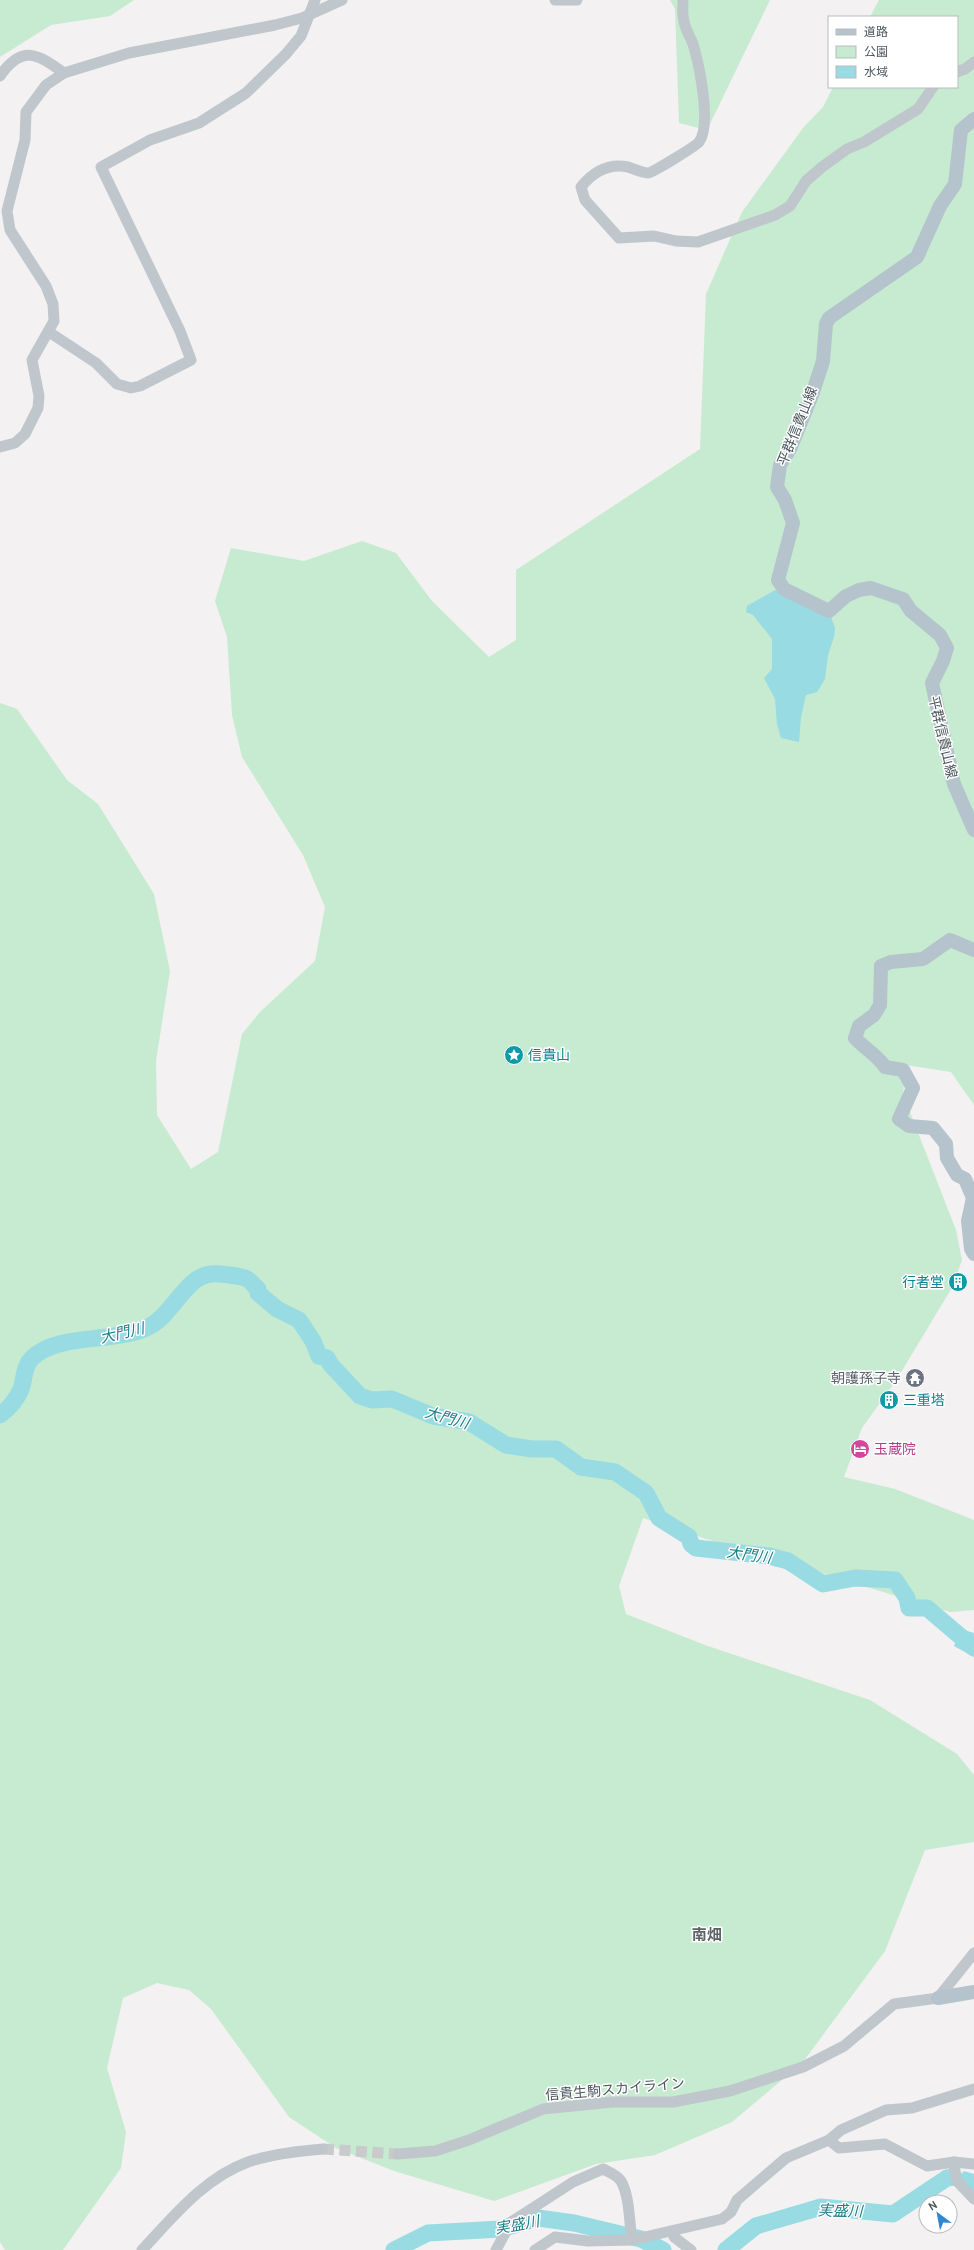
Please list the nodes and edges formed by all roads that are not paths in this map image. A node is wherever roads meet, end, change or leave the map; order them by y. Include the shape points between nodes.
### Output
1 (315, 0) edge
2 (342, 0) edge
3 (555, 0) edge
4 (577, 0) edge
5 (683, 0) edge
6 (311, 13) junction
7 (974, 62) edge
8 (958, 72) edge
9 (64, 73) junction
10 (0, 76) edge
11 (932, 88) edge
12 (974, 119) edge
13 (48, 332) junction
14 (0, 447) edge
15 (974, 830) edge
16 (974, 950) edge
17 (974, 1254) edge
18 (974, 1953) edge
19 (974, 1992) edge
20 (938, 1998) junction
21 (974, 2090) edge
22 (830, 2140) junction
23 (323, 2149) tunnel mouth
24 (398, 2154) tunnel mouth
25 (954, 2162) junction
26 (974, 2164) edge
27 (974, 2199) edge
28 (673, 2232) junction
29 (632, 2240) junction
30 (142, 2250) edge
31 (496, 2250) edge
32 (535, 2250) edge
33 (691, 2250) edge

1 - 6 street
2 - 6 street
3 - 4 street
5 - 11 street via 684,22 693,44 702,91 705,126 703,137 696,146 658,170 648,173 626,167 605,167 590,175 581,187 585,200 619,238 654,236 698,242 776,215 790,206 806,182 822,167 918,109
6 - 9 street via 275,25 129,53
6 - 13 street via 301,36 246,93 199,123 150,140 101,166 180,331 191,360 132,388 117,384 96,362
7 - 8 street via 965,70
9 - 10 street via 32,54 22,56 8,65
9 - 13 street via 46,85 26,112 24,140 7,211 10,230 46,286 53,304 54,321
12 - 15 main road, 平群信貴山線 via 962,130 955,184 940,206 917,257 829,318 826,324 823,361 790,449 780,465 777,487 793,522 778,580 784,589 829,611 846,596 871,588 903,599 911,611 940,635 947,648 932,684 954,784
13 - 14 street via 32,360 39,396 38,408 25,434 15,443
16 - 17 main road via 950,940 923,959 891,962 881,966 880,1005 874,1015 859,1026 855,1038 877,1055 886,1067 903,1070 913,1088 899,1119 909,1126 933,1128 946,1144 947,1158 958,1175 965,1179 973,1198 968,1221 971,1250
18 - 20 street
19 - 20 main road
20 - 24 street, 信貴生駒スカイライン via 894,2004 844,2046 803,2066 730,2091 673,2102 613,2102 544,2109 469,2140 434,2151
21 - 22 street via 912,2108 886,2110 842,2130
22 - 25 street via 839,2148 885,2144 927,2166
22 - 28 street via 786,2158 737,2200 731,2212 722,2219
23 - 30 street via 281,2153 247,2162 225,2173 204,2187
25 - 26 street
25 - 27 street via 956,2180
28 - 29 street
28 - 33 street via 674,2237
29 - 31 street via 626,2196 621,2181 603,2169 573,2182 511,2222
29 - 32 street via 588,2241 555,2237

